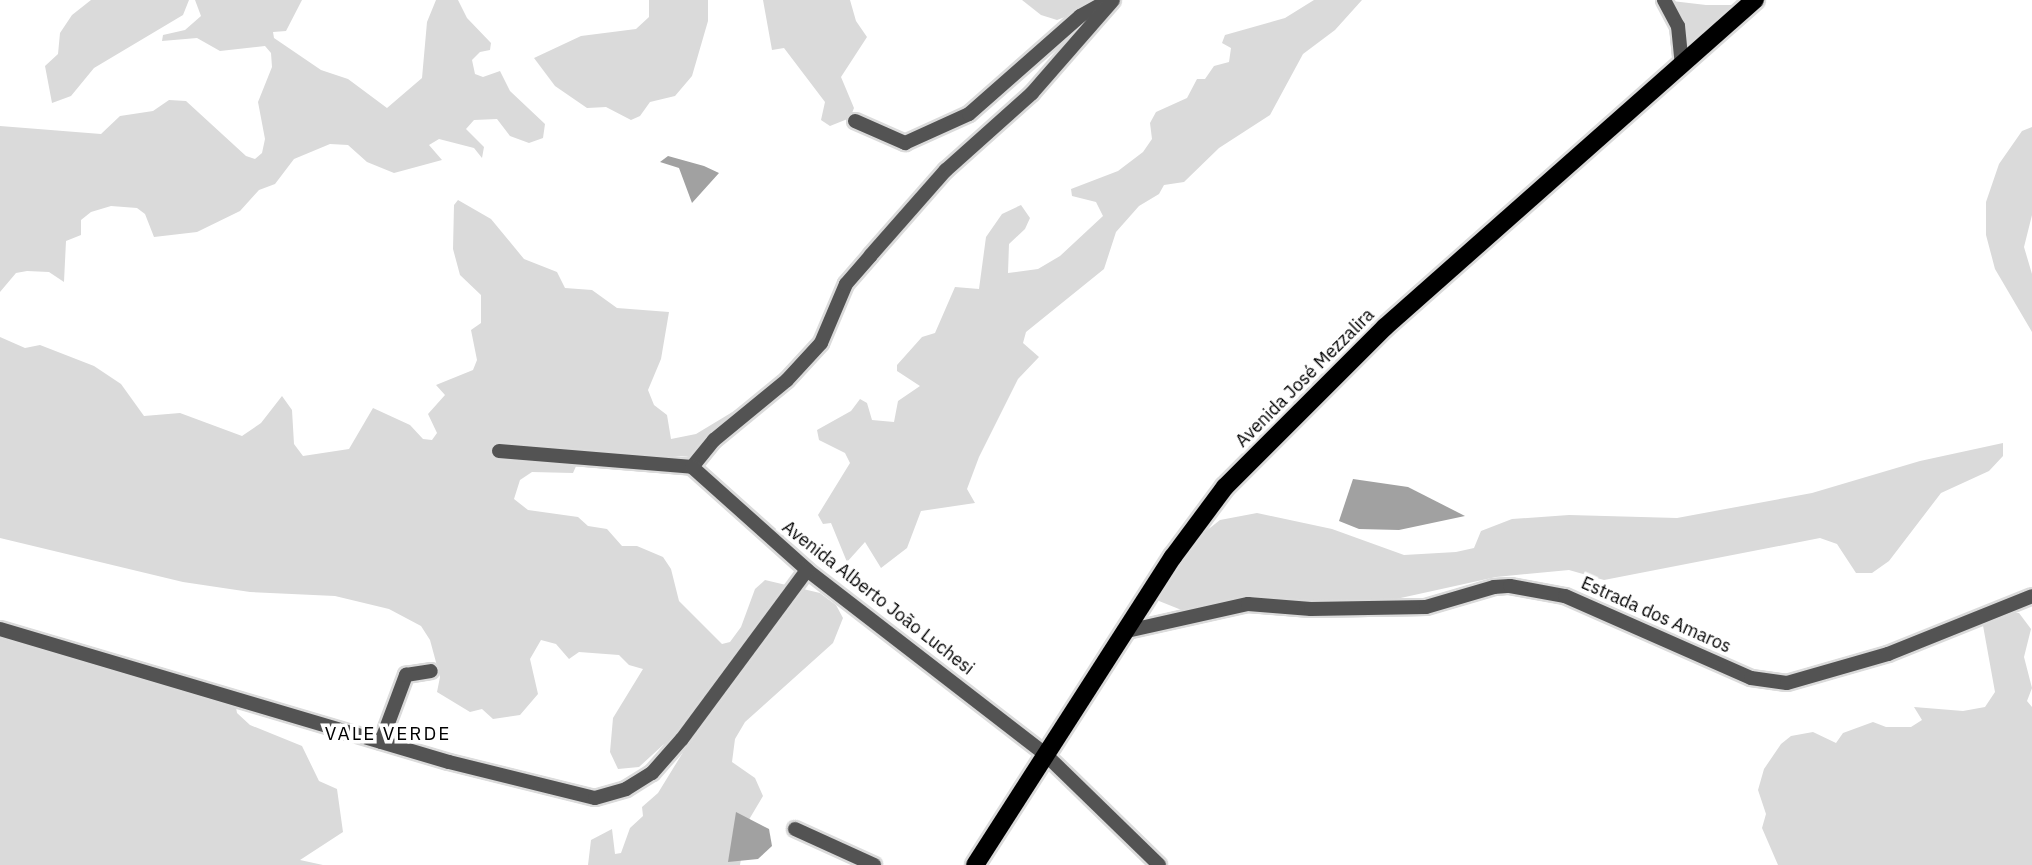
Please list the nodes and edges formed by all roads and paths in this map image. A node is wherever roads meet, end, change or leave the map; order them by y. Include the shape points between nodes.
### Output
1 (1111, 0) edge
2 (1664, 0) edge
3 (1755, 0) edge
4 (1682, 66) junction
5 (855, 121) dead end
6 (499, 451) dead end
7 (692, 467) junction
8 (807, 570) junction
9 (2032, 596) edge
10 (0, 629) edge
11 (1127, 631) junction
12 (430, 671) dead end
13 (381, 742) junction
14 (1045, 754) junction
15 (795, 829) dead end
16 (874, 865) edge
17 (975, 865) edge
18 (1159, 865) edge

1 - 5 street via 1080,16 969,114 905,143
1 - 7 street via 1032,93 946,170 871,254 846,285 821,343 787,380 714,440
2 - 4 street via 1678,26
3 - 4 main road, Avenida José Mezzalira
4 - 11 main road, Avenida José Mezzalira via 1385,327 1270,441 1196,524
6 - 7 street
7 - 8 street, Avenida Alberto João Luchesi
8 - 13 street via 682,739 652,772 621,791 584,797
8 - 14 street, Avenida Alberto João Luchesi
9 - 11 street, Estrada dos Amaros via 1888,654 1787,683 1751,678 1565,596 1510,586 1426,607 1311,609 1248,604
10 - 13 street
11 - 14 main road, Avenida José Mezzalira
12 - 13 street via 406,675
14 - 17 main road, Avenida José Mezzalira
14 - 18 street, Avenida Alberto João Luchesi
15 - 16 street

